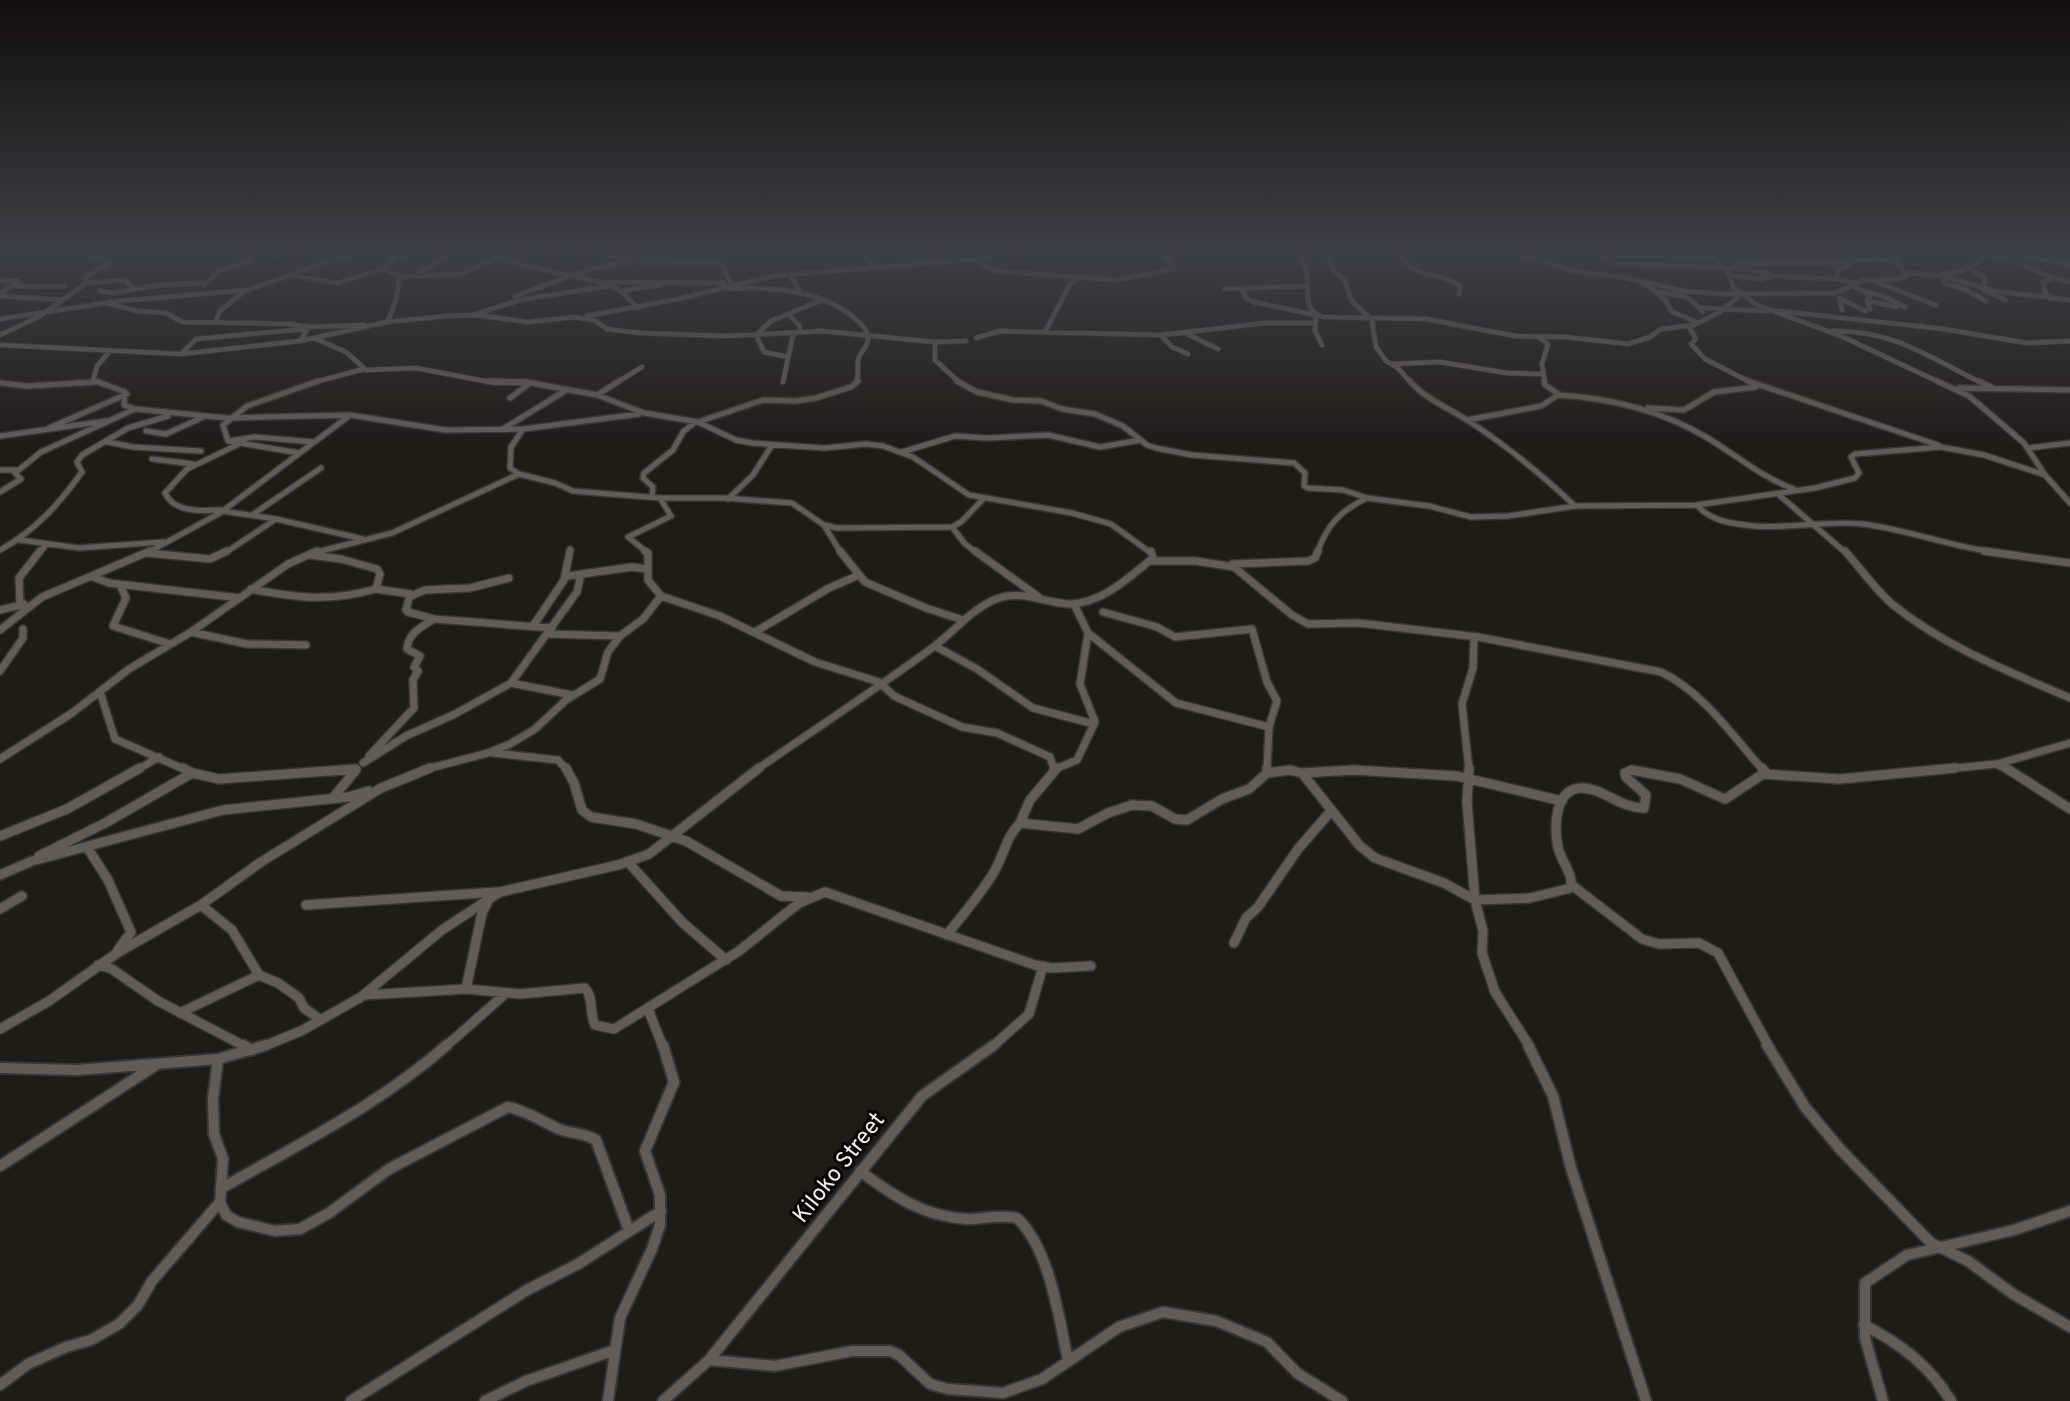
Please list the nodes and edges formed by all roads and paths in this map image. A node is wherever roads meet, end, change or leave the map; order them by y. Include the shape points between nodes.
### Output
1 (40, 314) edge
2 (43, 314) edge
3 (167, 314) edge
4 (219, 314) edge
5 (390, 314) edge
6 (591, 314) edge
7 (850, 314) edge
8 (1054, 314) edge
9 (1313, 314) edge
10 (1366, 314) edge
11 (1679, 314) edge
12 (1707, 314) edge
13 (1714, 314) edge
14 (1780, 314) edge
15 (1803, 314) edge
16 (472, 315) joint
17 (789, 315) joint
18 (1316, 315) junction
19 (571, 317) junction
20 (1369, 317) junction
21 (1709, 317) junction
22 (0, 319) edge
23 (387, 322) junction
24 (215, 323) junction
25 (1314, 323) junction
26 (1698, 323) junction
27 (370, 326) junction
28 (1689, 327) junction
29 (309, 328) junction
30 (799, 332) junction
31 (1045, 332) junction
32 (1183, 332) junction
33 (1828, 332) junction
34 (0, 335) edge
35 (756, 335) junction
36 (868, 335) junction
37 (1161, 335) junction
38 (316, 338) junction
39 (976, 338) dead end
40 (1539, 338) junction
41 (300, 341) junction
42 (966, 341) dead end
43 (2070, 341) edge
44 (935, 342) junction
45 (0, 345) edge
46 (1322, 345) dead end
47 (1217, 349) dead end
48 (110, 351) junction
49 (180, 354) junction
50 (1188, 354) dead end
51 (788, 357) junction
52 (1391, 365) junction
53 (642, 367) dead end
54 (364, 369) junction
55 (1543, 374) junction
56 (95, 382) junction
57 (783, 382) dead end
58 (0, 383) edge
59 (530, 383) junction
60 (1760, 386) junction
61 (1953, 388) junction
62 (1995, 389) junction
63 (2070, 390) edge
64 (565, 391) junction
65 (127, 394) junction
66 (597, 395) junction
67 (1560, 395) junction
68 (510, 398) dead end
69 (135, 409) junction
70 (1644, 409) junction
71 (644, 413) junction
72 (173, 414) junction
73 (350, 415) junction
74 (204, 416) junction
75 (227, 418) junction
76 (117, 419) junction
77 (1467, 421) junction
78 (696, 422) junction
79 (503, 429) junction
80 (523, 429) junction
81 (42, 431) junction
82 (146, 431) dead end
83 (0, 436) edge
84 (1141, 440) junction
85 (228, 441) junction
86 (108, 442) junction
87 (314, 442) junction
88 (2070, 443) edge
89 (239, 444) junction
90 (772, 445) junction
91 (1941, 447) junction
92 (2028, 448) junction
93 (201, 451) dead end
94 (902, 452) junction
95 (299, 453) junction
96 (152, 459) dead end
97 (193, 464) junction
98 (321, 468) dead end
99 (0, 470) edge
100 (16, 470) junction
101 (519, 474) junction
102 (2045, 475) junction
103 (1798, 490) junction
104 (0, 492) edge
105 (1778, 494) junction
106 (656, 498) junction
107 (984, 498) junction
108 (1367, 498) junction
109 (727, 499) junction
110 (2070, 503) edge
111 (1697, 505) junction
112 (1575, 506) junction
113 (223, 510) junction
114 (251, 516) junction
115 (276, 519) junction
116 (1815, 524) junction
117 (824, 525) junction
118 (952, 527) junction
119 (374, 539) junction
120 (20, 540) junction
121 (168, 542) junction
122 (47, 544) junction
123 (570, 549) dead end
124 (0, 551) edge
125 (146, 553) junction
126 (306, 555) junction
127 (1152, 561) junction
128 (2070, 563) edge
129 (1228, 564) junction
130 (647, 569) junction
131 (581, 574) junction
132 (859, 575) junction
133 (568, 576) junction
134 (93, 577) junction
135 (509, 578) dead end
136 (121, 585) junction
137 (251, 589) junction
138 (376, 589) junction
139 (411, 596) junction
140 (661, 596) junction
141 (240, 598) junction
142 (1041, 598) junction
143 (35, 601) junction
144 (1074, 604) junction
145 (20, 606) junction
146 (0, 610) edge
147 (1103, 612) dead end
148 (433, 619) junction
149 (962, 620) junction
150 (533, 626) junction
151 (0, 629) edge
152 (23, 629) dead end
153 (550, 631) junction
154 (191, 632) junction
155 (754, 632) junction
156 (1088, 633) junction
157 (620, 636) junction
158 (1474, 637) junction
159 (170, 644) junction
160 (306, 645) dead end
161 (935, 646) junction
162 (0, 671) edge
163 (879, 682) junction
164 (510, 683) junction
165 (100, 692) junction
166 (572, 695) junction
167 (2070, 698) edge
168 (1094, 724) junction
169 (1269, 727) junction
170 (2070, 743) edge
171 (488, 753) junction
172 (159, 757) junction
173 (0, 759) edge
174 (363, 763) junction
175 (1996, 764) junction
176 (356, 769) junction
177 (1054, 769) junction
178 (192, 773) junction
179 (1267, 773) junction
180 (1302, 773) junction
181 (1767, 774) junction
182 (1469, 778) junction
183 (381, 788) junction
184 (332, 799) junction
185 (1562, 801) junction
186 (2070, 809) edge
187 (1331, 811) junction
188 (1020, 822) junction
189 (0, 836) edge
190 (673, 837) junction
191 (87, 847) junction
192 (32, 861) junction
193 (628, 862) junction
194 (0, 875) edge
195 (1573, 886) junction
196 (495, 894) junction
197 (813, 895) junction
198 (22, 896) dead end
199 (1475, 900) junction
200 (201, 905) junction
201 (306, 905) dead end
202 (0, 909) edge
203 (947, 935) junction
204 (1234, 943) dead end
205 (113, 956) junction
206 (726, 960) junction
207 (98, 965) junction
208 (1043, 966) junction
209 (1091, 966) dead end
210 (259, 975) junction
211 (466, 989) junction
212 (505, 994) junction
213 (360, 997) junction
214 (648, 1009) junction
215 (180, 1013) junction
216 (321, 1020) junction
217 (0, 1029) edge
218 (252, 1050) junction
219 (218, 1059) junction
220 (159, 1063) junction
221 (0, 1068) edge
222 (0, 1166) edge
223 (860, 1171) junction
224 (222, 1188) junction
225 (220, 1202) junction
226 (661, 1211) junction
227 (2070, 1212) edge
228 (629, 1230) junction
229 (1940, 1248) junction
230 (1864, 1325) junction
231 (2070, 1327) edge
232 (612, 1351) junction
233 (709, 1360) junction
234 (1069, 1361) junction
235 (0, 1385) edge
236 (351, 1401) edge
237 (485, 1401) edge
238 (608, 1401) edge
239 (663, 1401) edge
240 (1342, 1401) edge
241 (1646, 1401) edge
242 (1883, 1401) edge
243 (1951, 1401) edge

1 - 22 street
2 - 34 street
3 - 24 street via 182,322
4 - 24 street
5 - 23 street
6 - 19 street
7 - 36 street
8 - 31 street
9 - 18 street
10 - 20 street
11 - 26 street
12 - 21 street
13 - 21 street
14 - 33 street
15 - 43 street via 2027,343
16 - 19 street via 527,322
16 - 23 street
17 - 30 street via 799,325
17 - 35 street via 766,324
18 - 20 street
18 - 25 street
19 - 35 street via 594,320 607,329 640,333
20 - 40 street via 1437,320
20 - 52 street via 1377,347
21 - 26 street
23 - 27 street
24 - 29 street
25 - 32 street
25 - 46 street
26 - 28 street
27 - 29 street
27 - 38 street
28 - 40 street via 1661,329 1628,344
28 - 60 street via 1697,354
29 - 41 street
29 - 49 street via 195,339
30 - 35 street
30 - 36 street
30 - 51 street via 793,335
31 - 37 street
31 - 39 street via 996,331
32 - 37 street
32 - 47 street
33 - 61 street
33 - 62 street via 1848,330 1885,337 1934,355
35 - 51 street via 764,352
36 - 44 street
36 - 78 street via 855,385 808,400 759,401
37 - 50 street
38 - 41 street
38 - 54 street via 346,352
40 - 55 street via 1548,345
41 - 49 street
42 - 44 street
44 - 84 street via 935,360 953,379 977,392 1095,414
45 - 48 street
48 - 49 street
48 - 56 street via 97,366
51 - 57 street
52 - 55 street via 1440,362
52 - 77 street via 1419,392
53 - 66 street
54 - 59 street via 415,368 495,383
54 - 75 street via 282,393
55 - 67 street via 1546,387
56 - 58 street
56 - 65 street
59 - 64 street
59 - 68 street
60 - 70 street via 1716,392 1684,410
60 - 91 street
61 - 62 street
61 - 92 street via 1975,400
62 - 63 street
64 - 66 street
64 - 79 street
65 - 69 street via 124,405
65 - 81 street
66 - 71 street
67 - 70 street
67 - 77 street via 1541,406
69 - 72 street
69 - 76 street
70 - 103 street via 1705,436 1777,482
71 - 78 street
71 - 80 street
72 - 74 street
72 - 86 street via 128,428
73 - 75 street
73 - 79 street via 429,429
73 - 87 street
74 - 75 street
74 - 82 street via 166,434
75 - 85 street via 222,427
76 - 81 street
76 - 100 street via 67,439
77 - 112 street via 1538,471
78 - 90 street via 736,440
78 - 106 street via 683,432 673,450 644,473
79 - 80 street
80 - 101 street via 508,449 510,468
81 - 83 street
84 - 94 street via 1100,447 1051,435 955,436
84 - 108 street via 1192,455 1294,463 1305,473 1304,486 1308,488 1343,490
85 - 87 street via 255,437
85 - 89 street
86 - 93 street
86 - 120 street via 79,458 82,472 65,496
87 - 95 street
88 - 92 street
89 - 95 street
89 - 97 street
90 - 94 street via 834,448 875,444
90 - 109 street via 760,467
91 - 102 street
91 - 103 street via 1855,454 1851,457 1859,473 1856,478
92 - 102 street
94 - 107 street via 963,492
95 - 113 street
96 - 97 street
97 - 113 street via 168,488 166,499 191,509
98 - 114 street
99 - 100 street
100 - 104 street via 21,479
101 - 106 street via 573,491
101 - 119 street
102 - 110 street
103 - 105 street
105 - 111 street
105 - 116 street
106 - 109 street
106 - 130 street via 671,516 628,536 648,553
107 - 118 street
107 - 127 street via 1111,524 1151,551
108 - 112 street via 1429,506 1466,517
108 - 129 street via 1334,517 1315,558
109 - 117 street via 792,503
111 - 112 street
111 - 116 street via 1706,516 1733,523
113 - 114 street
113 - 121 street
114 - 115 street
115 - 119 street
115 - 125 street via 215,558
116 - 128 street via 1860,524 1973,550
116 - 167 street via 1890,602 1930,631
117 - 118 street
117 - 132 street
118 - 142 street via 965,544
119 - 126 street
120 - 122 street
120 - 124 street
121 - 122 street via 79,548
121 - 125 street
122 - 145 street via 19,576
123 - 133 street
125 - 134 street
126 - 137 street
126 - 138 street via 377,569
127 - 129 street
127 - 144 street via 1108,594
129 - 158 street via 1305,623 1359,623
130 - 131 street
130 - 140 street via 651,586
131 - 133 street
131 - 153 street via 577,592
132 - 149 street via 873,586
132 - 155 street
133 - 150 street
134 - 136 street
134 - 143 street
135 - 139 street
136 - 141 street
136 - 159 street via 126,598 113,626
137 - 138 street via 306,600
137 - 141 street
138 - 139 street
139 - 148 street via 406,610
140 - 155 street
140 - 157 street via 640,622
141 - 154 street
142 - 144 street
142 - 149 street via 1009,595
143 - 145 street
143 - 151 street
144 - 156 street
145 - 146 street
147 - 169 street via 1157,627 1175,637 1252,629 1277,701
148 - 150 street
148 - 174 street via 406,641 407,649 420,657 414,667 418,671 413,680 414,708
149 - 161 street
150 - 153 street
152 - 162 street via 23,638
153 - 157 street
153 - 164 street
154 - 159 street
154 - 160 street via 240,645
155 - 163 street via 815,662
156 - 168 street via 1080,684
156 - 169 street via 1176,703
157 - 166 street via 608,652 600,680
158 - 181 street via 1668,675 1695,694
158 - 182 street via 1471,678 1462,704
159 - 165 street
161 - 163 street
161 - 168 street via 1033,708
163 - 177 street via 894,696 962,727 997,733 1039,751 1050,757
163 - 190 street via 726,791
164 - 166 street
164 - 174 street
165 - 172 street via 115,739
165 - 173 street
166 - 171 street via 535,729
168 - 177 street via 1077,760
169 - 179 street
170 - 175 street
171 - 183 street via 418,771
171 - 190 street via 558,760 566,767 586,814
172 - 178 street
172 - 189 street via 67,809
174 - 176 street
175 - 181 street via 1840,779
175 - 186 street
176 - 178 street via 229,779
176 - 184 street
177 - 188 street
178 - 192 street
179 - 180 street
179 - 188 street via 1249,789 1187,820 1175,819 1152,806 1132,804 1078,829
180 - 182 street via 1353,770
180 - 187 street
181 - 185 street via 1725,799 1674,777 1632,770 1625,774 1646,795 1644,808 1624,807 1581,787 1573,788
182 - 185 street
182 - 199 street
183 - 184 street
183 - 200 street
184 - 191 street via 223,810
185 - 195 street via 1557,812 1558,850
187 - 199 street via 1375,858
187 - 204 street via 1246,918
188 - 203 street via 1009,834 1005,853 986,885
190 - 193 street
190 - 197 street via 780,896
191 - 192 street
191 - 205 street via 131,932
192 - 194 street
193 - 196 street
193 - 206 street via 681,922
195 - 199 street via 1543,897
195 - 229 street via 1642,939 1659,944 1699,943 1718,953 1805,1107 1922,1235
196 - 201 street
196 - 211 street via 482,913
196 - 213 street via 442,930
197 - 203 street via 829,893
197 - 206 street
198 - 202 street
199 - 241 street via 1489,980 1553,1096 1571,1168
200 - 205 street
200 - 210 street via 232,930
203 - 208 street
205 - 207 street
206 - 214 street
207 - 215 street via 115,970
207 - 217 street
208 - 209 street
208 - 223 street, Kiloko Street via 1029,1014 986,1052 922,1096
210 - 215 street
210 - 216 street via 299,998 304,1008
211 - 212 street
211 - 213 street
212 - 214 street via 585,988 595,1025 607,1029
212 - 224 street via 414,1074
213 - 216 street
214 - 226 street via 674,1075 645,1151 660,1188
215 - 218 street
216 - 218 street
218 - 219 street
219 - 220 street
219 - 224 street via 214,1134 223,1158
220 - 221 street via 77,1070
220 - 222 street
223 - 233 street, Kiloko Street
223 - 234 street via 921,1213 949,1218 1014,1217 1024,1224 1044,1264
224 - 225 street
225 - 228 street via 226,1215 238,1222 275,1231 300,1229 389,1169 508,1107 596,1140
225 - 235 street via 119,1324 91,1340 28,1363
226 - 228 street
226 - 232 street via 658,1240 625,1304
227 - 229 street
228 - 236 street
229 - 230 street via 1907,1255 1864,1283
229 - 231 street
230 - 242 street
230 - 243 street via 1911,1350
232 - 237 street via 526,1381
232 - 238 street
233 - 234 street via 775,1366 852,1351 890,1351 930,1384 988,1393 1025,1387
233 - 239 street, Kiloko Street
234 - 240 street via 1119,1327 1163,1312 1216,1321 1267,1342 1297,1373

